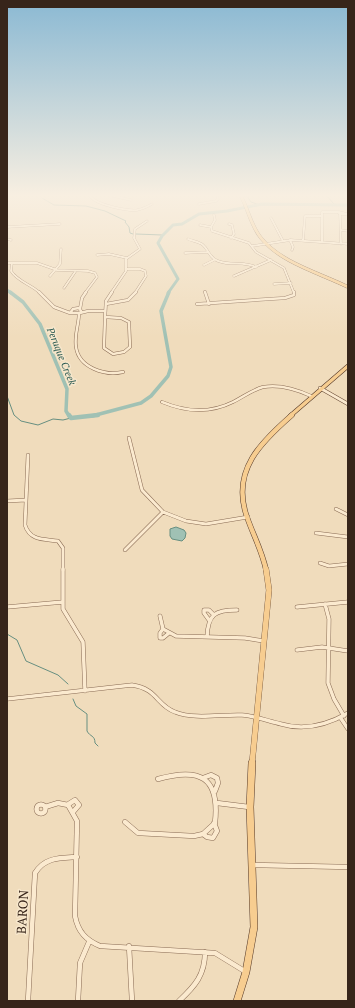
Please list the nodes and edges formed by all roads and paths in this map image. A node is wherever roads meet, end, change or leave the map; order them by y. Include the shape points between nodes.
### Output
1 (136, 243) edge
2 (198, 243) edge
3 (249, 243) edge
4 (271, 243) edge
5 (291, 243) edge
6 (332, 243) edge
7 (265, 244) junction
8 (341, 244) joint
9 (348, 244) edge
10 (252, 246) junction
11 (61, 249) dead end
12 (292, 250) dead end
13 (207, 252) junction
14 (186, 254) dead end
15 (97, 255) dead end
16 (127, 258) junction
17 (214, 260) junction
18 (271, 260) junction
19 (7, 263) edge
20 (12, 263) junction
21 (204, 265) dead end
22 (256, 267) junction
23 (127, 269) junction
24 (55, 270) junction
25 (75, 272) junction
26 (50, 276) dead end
27 (234, 276) dead end
28 (290, 283) junction
29 (274, 284) dead end
30 (348, 286) edge
31 (64, 288) dead end
32 (205, 292) dead end
33 (262, 300) junction
34 (106, 304) junction
35 (197, 304) dead end
36 (209, 304) junction
37 (81, 305) junction
38 (264, 305) dead end
39 (76, 308) junction
40 (71, 309) junction
41 (80, 309) junction
42 (61, 310) junction
43 (105, 310) junction
44 (70, 313) junction
45 (80, 313) junction
46 (74, 314) junction
47 (105, 317) junction
48 (80, 319) junction
49 (348, 366) edge
50 (123, 372) dead end
51 (321, 388) junction
52 (311, 396) junction
53 (162, 402) dead end
54 (348, 403) edge
55 (129, 438) dead end
56 (28, 455) dead end
57 (26, 500) junction
58 (7, 501) edge
59 (336, 509) dead end
60 (163, 512) junction
61 (348, 516) edge
62 (248, 517) junction
63 (316, 533) dead end
64 (348, 537) edge
65 (125, 550) dead end
66 (320, 563) dead end
67 (348, 564) edge
68 (63, 602) junction
69 (348, 602) edge
70 (325, 604) junction
71 (7, 607) edge
72 (297, 607) dead end
73 (236, 610) dead end
74 (213, 614) junction
75 (160, 616) dead end
76 (209, 620) junction
77 (163, 629) junction
78 (169, 633) junction
79 (206, 637) junction
80 (264, 641) junction
81 (328, 648) junction
82 (297, 650) dead end
83 (348, 651) edge
84 (85, 691) junction
85 (7, 699) edge
86 (345, 716) edge
87 (257, 718) junction
88 (348, 729) edge
89 (204, 778) junction
90 (158, 779) dead end
91 (215, 791) junction
92 (217, 803) junction
93 (67, 805) junction
94 (45, 807) dead end
95 (250, 807) junction
96 (73, 812) junction
97 (125, 822) dead end
98 (214, 823) junction
99 (203, 834) junction
100 (76, 857) junction
101 (252, 865) junction
102 (348, 867) edge
103 (89, 942) junction
104 (129, 946) junction
105 (205, 952) junction
106 (246, 972) junction
107 (28, 1001) edge
108 (78, 1001) edge
109 (132, 1001) edge
110 (179, 1001) edge
111 (237, 1001) edge

1 - 16 street via 139,250
2 - 13 street via 203,245
3 - 10 street
4 - 7 street
5 - 12 street
6 - 8 street
7 - 10 street
7 - 30 main road via 286,258
8 - 9 street
10 - 18 street via 256,252
11 - 24 street via 60,264
13 - 14 street
13 - 17 street
15 - 16 street via 109,254
16 - 23 street
17 - 21 street
17 - 22 street
18 - 22 street
18 - 28 street via 284,268
19 - 20 street
20 - 24 street via 37,263
20 - 42 street via 15,277 31,286 54,307
22 - 27 street
23 - 34 street via 107,298
23 - 34 street via 145,271 146,276 131,299
24 - 25 street
24 - 26 street
25 - 31 street
25 - 37 street via 92,272 97,277 84,294
28 - 29 street
28 - 33 street via 294,295
32 - 36 street
33 - 36 street
33 - 38 street
34 - 43 street
35 - 36 street
37 - 39 street
37 - 41 street
39 - 40 street
39 - 41 street
40 - 42 street
40 - 44 street
41 - 43 street
41 - 45 street
42 - 44 street
43 - 45 street
43 - 47 street
44 - 46 street
45 - 46 street
45 - 48 street
46 - 48 street
47 - 47 street via 121,318 129,322 130,347 125,352 115,354 107,352 104,348
48 - 50 street via 76,347 82,360 105,373
49 - 51 main road
51 - 52 main road
51 - 54 street
52 - 53 street via 295,389 274,387 256,390 210,411 189,411
52 - 62 main road via 252,456 243,484 243,502
55 - 60 street via 139,484
56 - 57 street
57 - 58 street
57 - 68 street via 25,525 29,535 58,542 63,548
59 - 61 street
60 - 62 street via 186,521 206,524
60 - 65 street
62 - 80 main road via 269,577
63 - 64 street
66 - 67 street via 329,566
68 - 71 street
68 - 84 street via 67,617 83,642
69 - 70 street
70 - 72 street
70 - 81 street via 329,619
73 - 74 street via 222,610
74 - 76 street
74 - 76 street via 210,610 204,610
75 - 77 street
76 - 79 street
77 - 78 street
77 - 78 street via 160,638
78 - 79 street via 176,636
79 - 80 street
80 - 87 main road
81 - 82 street
81 - 83 street
81 - 86 street via 329,689
84 - 85 street
84 - 87 street via 140,686 153,692 175,712
86 - 87 street via 321,725 299,727
86 - 88 street
87 - 95 main road
89 - 90 street via 193,774 171,774
89 - 91 street
89 - 91 street via 211,775 217,778
91 - 92 street
92 - 95 street
92 - 98 street
93 - 94 street via 58,803
93 - 96 street
93 - 96 street via 75,800 78,802 79,805
95 - 101 main road
96 - 100 street via 77,821
97 - 99 street via 138,833 194,836
98 - 99 street
98 - 99 street via 217,831 213,838
100 - 103 street via 76,924
100 - 107 street, BARON via 42,862 35,873
101 - 102 street
101 - 106 main road via 254,927
103 - 104 street via 100,946
103 - 108 street via 79,964
104 - 105 street
104 - 109 street
105 - 106 street via 215,952
105 - 110 street via 205,965 194,987
106 - 111 main road

